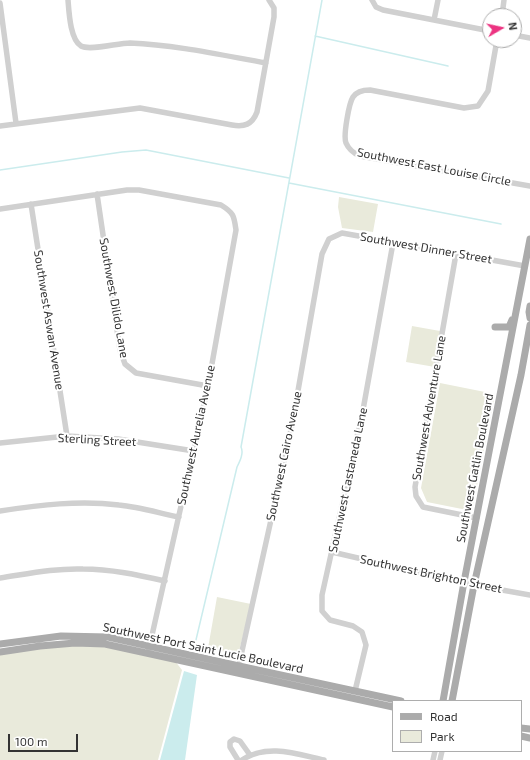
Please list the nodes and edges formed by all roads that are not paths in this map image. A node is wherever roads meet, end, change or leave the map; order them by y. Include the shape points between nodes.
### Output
1 (68, 0) edge
2 (269, 0) edge
3 (438, 0) edge
4 (373, 2) edge
5 (0, 3) edge
6 (434, 20) junction
7 (482, 29) edge
8 (496, 48) edge
9 (266, 64) junction
10 (16, 123) junction
11 (0, 126) edge
12 (530, 186) edge
13 (97, 194) junction
14 (31, 204) junction
15 (0, 209) edge
16 (530, 238) edge
17 (329, 239) joint
18 (393, 243) junction
19 (456, 254) junction
20 (527, 268) edge
21 (522, 281) junction
22 (530, 306) edge
23 (530, 318) edge
24 (530, 325) edge
25 (511, 337) junction
26 (208, 386) junction
27 (67, 436) junction
28 (0, 443) edge
29 (194, 451) junction
30 (0, 510) edge
31 (179, 517) junction
32 (477, 518) junction
33 (332, 552) junction
34 (0, 578) edge
35 (165, 581) junction
36 (464, 582) junction
37 (474, 585) junction
38 (530, 595) edge
39 (0, 644) edge
40 (149, 649) junction
41 (0, 652) edge
42 (238, 670) junction
43 (355, 691) junction
44 (396, 700) edge
45 (443, 700) edge
46 (452, 700) edge
47 (392, 707) edge
48 (250, 756) junction
49 (238, 760) edge
50 (242, 760) edge
51 (324, 760) edge

1 - 9 street via 72,31 78,43 88,48 123,43 163,45
2 - 9 street via 274,8 274,17
3 - 6 street
4 - 6 street via 383,10
5 - 10 street
6 - 7 street
8 - 12 street, Southwest East Louise Circle via 488,91 478,106 464,108 370,90 363,91 353,97 345,140 351,151 360,156
9 - 10 street via 257,112 253,120 244,126 140,108
10 - 11 street
13 - 14 street
13 - 26 street, Southwest Dilido Lane via 120,350 125,364 136,373
13 - 26 street, Southwest Aurelia Avenue via 138,190 221,205 234,216 236,230
14 - 15 street
14 - 27 street, Southwest Aswan Avenue
16 - 20 main road, Southwest Gatlin Boulevard
17 - 18 street, Southwest Dinner Street via 342,233
17 - 42 street, Southwest Cairo Avenue via 322,254 292,425
18 - 19 street, Southwest Dinner Street
18 - 33 street, Southwest Castaneda Lane via 363,410
19 - 20 street, Southwest Dinner Street
19 - 32 street, Southwest Adventure Lane via 415,487 416,496 423,507
20 - 21 main road, Southwest Gatlin Boulevard
21 - 25 main road, Southwest Gatlin Boulevard
21 - 25 main road via 510,326 495,327 508,332
22 - 23 main road
24 - 37 main road, Southwest Gatlin Boulevard
25 - 32 main road, Southwest Gatlin Boulevard
26 - 29 street, Southwest Aurelia Avenue
27 - 28 street, Sterling Street
27 - 29 street, Sterling Street via 118,439
29 - 31 street, Southwest Aurelia Avenue
30 - 31 street via 56,503 91,503 121,505
31 - 35 street, Southwest Aurelia Avenue
32 - 36 main road, Southwest Gatlin Boulevard
33 - 36 street, Southwest Brighton Street
33 - 43 street, Southwest Castaneda Lane via 322,595 322,611 330,620 353,626 362,632 366,645
34 - 35 street via 48,570 83,569 123,572
35 - 40 street, Southwest Aurelia Avenue
36 - 37 street, Southwest Brighton Street
36 - 45 main road, Southwest Gatlin Boulevard
37 - 38 street, Southwest Brighton Street
37 - 46 main road, Southwest Gatlin Boulevard
39 - 40 main road, Southwest Port Saint Lucie Boulevard via 78,635 108,637
40 - 41 main road, Southwest Port Saint Lucie Boulevard via 75,643
40 - 42 main road, Southwest Port Saint Lucie Boulevard
42 - 43 main road, Southwest Port Saint Lucie Boulevard
42 - 47 main road, Southwest Port Saint Lucie Boulevard
43 - 44 main road, Southwest Port Saint Lucie Boulevard
48 - 49 street via 240,741 234,739 230,742 230,747
48 - 50 street
48 - 51 street via 277,750

